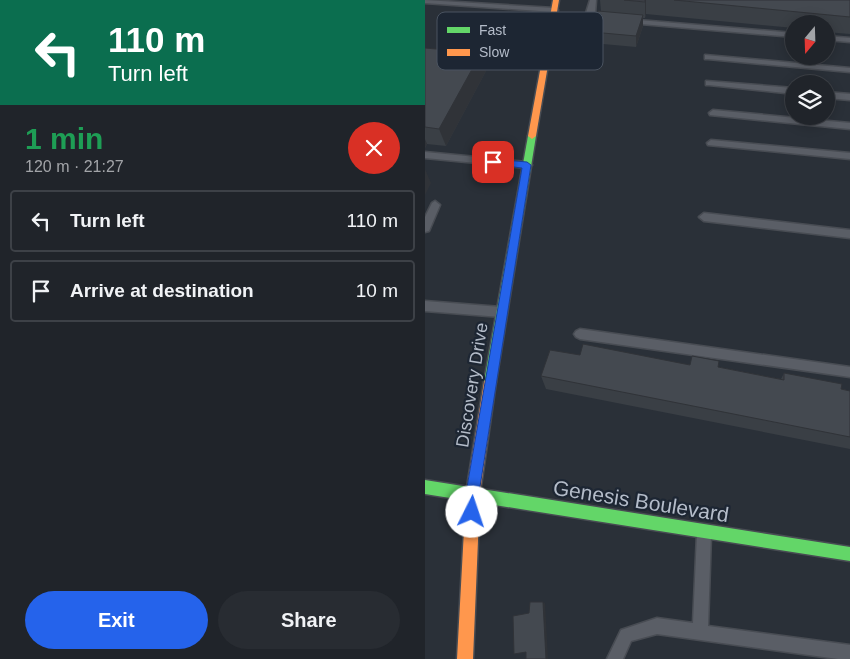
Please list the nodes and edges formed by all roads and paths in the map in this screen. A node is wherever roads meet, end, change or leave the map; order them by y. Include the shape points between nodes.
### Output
1 (425, 1) edge
2 (555, 5) edge
3 (603, 18) edge
4 (785, 34) edge
5 (835, 39) edge
6 (850, 40) edge
7 (708, 57) dead end
8 (544, 70) edge
9 (850, 70) edge
10 (709, 83) dead end
11 (785, 91) edge
12 (835, 96) edge
13 (850, 97) edge
14 (713, 113) dead end
15 (850, 126) edge
16 (711, 143) dead end
17 (425, 156) edge
18 (850, 156) edge
19 (527, 165) junction
20 (435, 204) dead end
21 (704, 217) dead end
22 (425, 228) edge
23 (850, 234) edge
24 (425, 306) edge
25 (501, 312) junction
26 (580, 334) dead end
27 (850, 372) edge
28 (425, 487) edge
29 (473, 493) junction
30 (704, 531) junction
31 (850, 554) edge
32 (700, 632) junction
33 (850, 653) edge
34 (465, 659) edge
35 (615, 659) edge

1 - 2 lane
3 - 4 lane
5 - 6 lane
7 - 9 lane
8 - 19 street, Discovery Drive
10 - 11 lane
12 - 13 lane
14 - 15 lane
16 - 18 lane
17 - 19 lane
19 - 25 street, Discovery Drive
20 - 22 lane
21 - 23 lane
24 - 25 lane
25 - 29 street, Discovery Drive
26 - 27 lane
28 - 29 street, Genesis Boulevard
29 - 30 street, Genesis Boulevard
29 - 34 street, Discovery Drive
30 - 31 street, Genesis Boulevard
30 - 32 lane
32 - 33 lane
32 - 35 lane via 657,626 626,635

